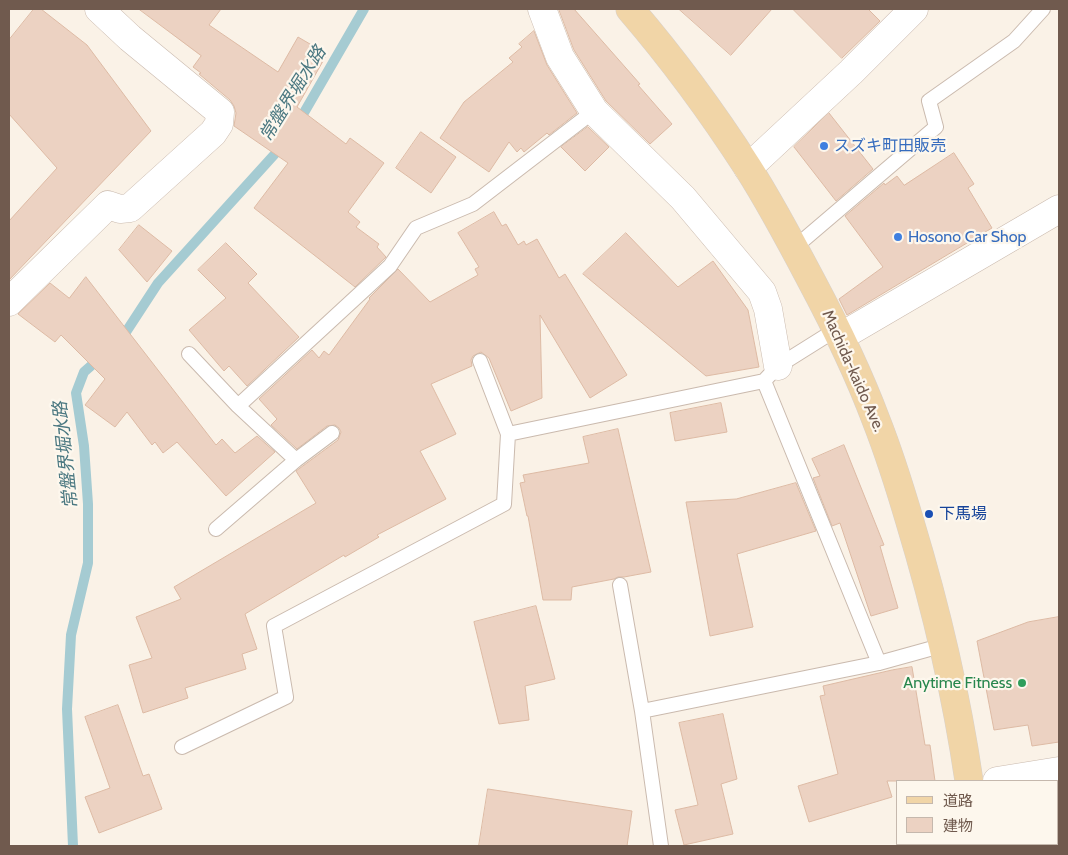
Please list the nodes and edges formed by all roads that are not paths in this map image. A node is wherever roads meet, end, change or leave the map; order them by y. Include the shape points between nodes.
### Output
1 (99, 9) edge
2 (542, 9) edge
3 (630, 9) edge
4 (914, 9) edge
5 (1043, 9) edge
6 (594, 111) junction
7 (748, 168) junction
8 (1059, 209) edge
9 (794, 248) junction
10 (9, 302) edge
11 (839, 333) junction
12 (189, 354) dead end
13 (480, 361) dead end
14 (771, 373) junction
15 (238, 406) junction
16 (332, 433) dead end
17 (508, 434) junction
18 (296, 460) junction
19 (216, 529) dead end
20 (620, 585) dead end
21 (944, 645) junction
22 (879, 663) junction
23 (642, 711) junction
24 (182, 747) dead end
25 (1059, 771) edge
26 (969, 780) edge
27 (1004, 780) edge
28 (661, 846) edge

1 - 10 street via 220,112 219,124 130,208 120,209 108,204
2 - 6 street via 560,58
3 - 7 main road, Machida-kaido Ave. via 668,53
4 - 7 street
5 - 9 lane via 1014,41 929,101 936,127
6 - 14 street via 683,198 762,292 768,309
6 - 15 lane via 473,204 416,228 390,266
7 - 9 main road, Machida-kaido Ave.
8 - 11 street
9 - 11 main road, Machida-kaido Ave.
11 - 14 lane
11 - 21 main road, Machida-kaido Ave. via 897,480
12 - 15 lane
13 - 17 lane
14 - 17 lane
14 - 22 lane
15 - 18 lane
16 - 18 lane
17 - 24 lane via 504,504 274,626 286,697
18 - 19 lane
20 - 23 lane
21 - 22 lane
21 - 26 main road, Machida-kaido Ave.
22 - 23 lane
23 - 28 lane
25 - 27 street

